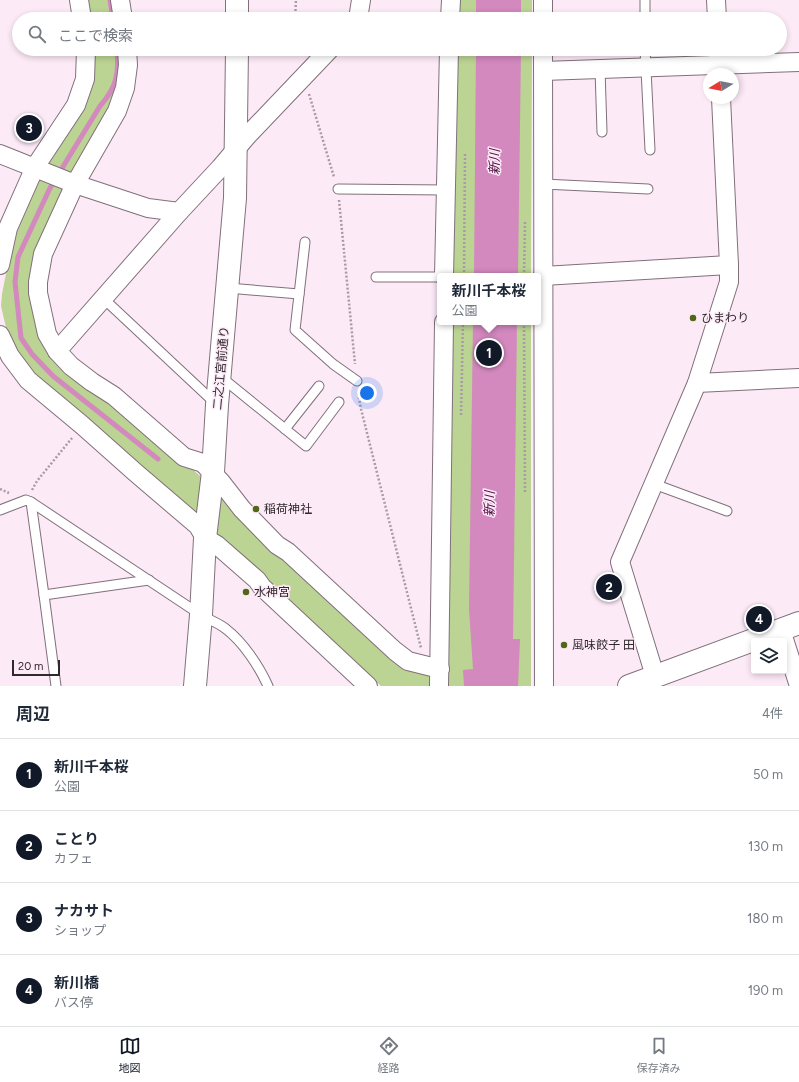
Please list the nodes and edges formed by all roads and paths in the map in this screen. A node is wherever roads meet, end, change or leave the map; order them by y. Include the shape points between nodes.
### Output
1 (79, 0) edge
2 (120, 0) edge
3 (237, 0) edge
4 (296, 0) edge
5 (361, 0) edge
6 (451, 0) edge
7 (543, 0) edge
8 (645, 0) edge
9 (716, 0) edge
10 (81, 12) edge
11 (122, 12) edge
12 (237, 12) edge
13 (295, 12) edge
14 (359, 12) edge
15 (450, 12) edge
16 (543, 12) edge
17 (645, 12) edge
18 (717, 12) edge
19 (86, 56) edge
20 (127, 56) edge
21 (237, 56) edge
22 (300, 56) edge
23 (323, 56) edge
24 (449, 56) edge
25 (543, 56) edge
26 (645, 56) edge
27 (799, 62) edge
28 (719, 63) edge
29 (645, 68) junction
30 (600, 69) junction
31 (543, 71) junction
32 (304, 76) junction
33 (721, 104) edge
34 (602, 132) dead end
35 (236, 148) junction
36 (650, 150) dead end
37 (465, 153) dead end
38 (0, 154) edge
39 (41, 170) junction
40 (70, 182) junction
41 (543, 184) junction
42 (338, 189) junction
43 (648, 189) dead end
44 (446, 190) junction
45 (179, 212) junction
46 (305, 242) dead end
47 (0, 265) edge
48 (729, 265) junction
49 (444, 273) edge
50 (464, 273) edge
51 (543, 276) junction
52 (376, 277) dead end
53 (437, 277) edge
54 (228, 288) junction
55 (299, 294) junction
56 (104, 299) junction
57 (444, 325) edge
58 (0, 335) edge
59 (57, 351) junction
60 (220, 376) junction
61 (799, 378) edge
62 (357, 382) junction
63 (697, 383) junction
64 (319, 386) dead end
65 (339, 402) dead end
66 (217, 405) junction
67 (82, 425) junction
68 (285, 429) junction
69 (213, 472) junction
70 (654, 484) junction
71 (28, 501) junction
72 (0, 510) edge
73 (727, 511) dead end
74 (205, 538) junction
75 (149, 580) junction
76 (44, 596) junction
77 (201, 615) junction
78 (790, 627) edge
79 (655, 676) junction
80 (440, 677) edge
81 (56, 686) edge
82 (194, 686) edge
83 (268, 686) edge
84 (368, 686) edge
85 (544, 686) edge
86 (629, 686) edge
87 (799, 686) edge

1 - 10 street
2 - 11 street
3 - 12 street
4 - 13 path
5 - 14 street
6 - 15 street
7 - 16 street
8 - 17 lane
9 - 18 street
19 - 39 street via 85,79 76,105
20 - 40 street via 125,88 117,111
21 - 35 street, 二之江宮前通り
22 - 32 path
23 - 32 street
24 - 44 street
25 - 31 street
26 - 29 lane
27 - 28 street
28 - 29 street
29 - 30 street
29 - 36 lane
30 - 31 street
30 - 34 lane
31 - 41 street
32 - 35 street
32 - 42 path
33 - 48 street
35 - 45 street
35 - 54 street, 二之江宮前通り
37 - 50 path
38 - 39 street
39 - 40 street
39 - 47 street via 8,228
40 - 45 street via 148,208
40 - 59 street via 43,254 38,282 42,317 47,334
41 - 43 lane
41 - 51 street
42 - 44 lane
42 - 62 path
44 - 49 street
45 - 56 street
46 - 55 lane
48 - 51 street
48 - 63 street via 728,282
51 - 85 street
52 - 53 lane
54 - 55 lane
54 - 60 street, 二之江宮前通り
55 - 62 lane via 295,330
56 - 59 street
56 - 66 lane
57 - 80 street
58 - 67 street via 10,356 28,380
59 - 69 street via 71,366 114,396 184,457 203,463
60 - 66 street, 二之江宮前通り
60 - 68 lane
61 - 63 street
62 - 80 path via 361,409 422,652
63 - 70 street
64 - 68 lane
65 - 68 lane via 306,446
66 - 69 street, 二之江宮前通り
67 - 71 path via 37,481
67 - 74 street via 198,526
69 - 74 street, 二之江宮前通り
69 - 80 street via 242,510 277,545 288,552 395,651 408,661
70 - 73 lane
70 - 79 street via 620,562
71 - 72 lane
71 - 75 lane
71 - 76 lane
74 - 77 street, 二之江宮前通り
74 - 84 street via 257,580
75 - 76 lane
75 - 77 lane
76 - 81 lane
77 - 82 street, 二之江宮前通り
77 - 83 lane via 225,628 238,640 262,673
78 - 79 street
78 - 87 street
79 - 86 street

